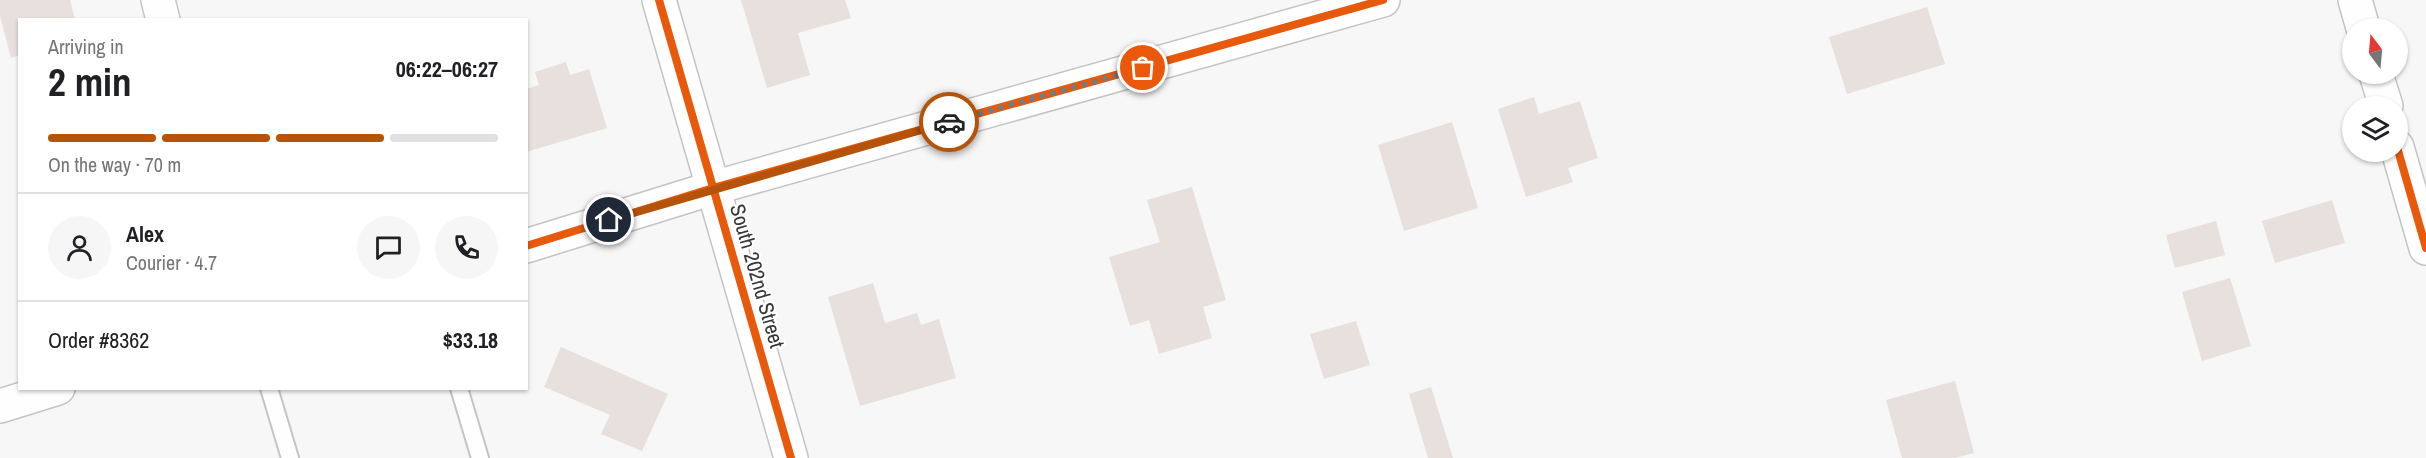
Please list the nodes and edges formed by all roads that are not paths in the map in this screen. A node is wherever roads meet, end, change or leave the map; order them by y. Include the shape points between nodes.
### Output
1 (158, 0) edge
2 (659, 0) edge
3 (1383, 0) edge
4 (2355, 0) edge
5 (1298, 11) edge
6 (162, 18) edge
7 (2360, 18) edge
8 (2401, 162) edge
9 (713, 188) junction
10 (528, 245) edge
11 (2426, 248) edge
12 (52, 390) edge
13 (270, 390) edge
14 (460, 390) edge
15 (0, 406) edge
16 (290, 458) edge
17 (480, 458) edge
18 (791, 458) edge

1 - 6 street
2 - 9 street, South 202nd Street
3 - 5 street
4 - 7 street
5 - 9 street
8 - 11 street
9 - 10 street
9 - 18 street, South 202nd Street
12 - 15 street
13 - 16 lane
14 - 17 lane

